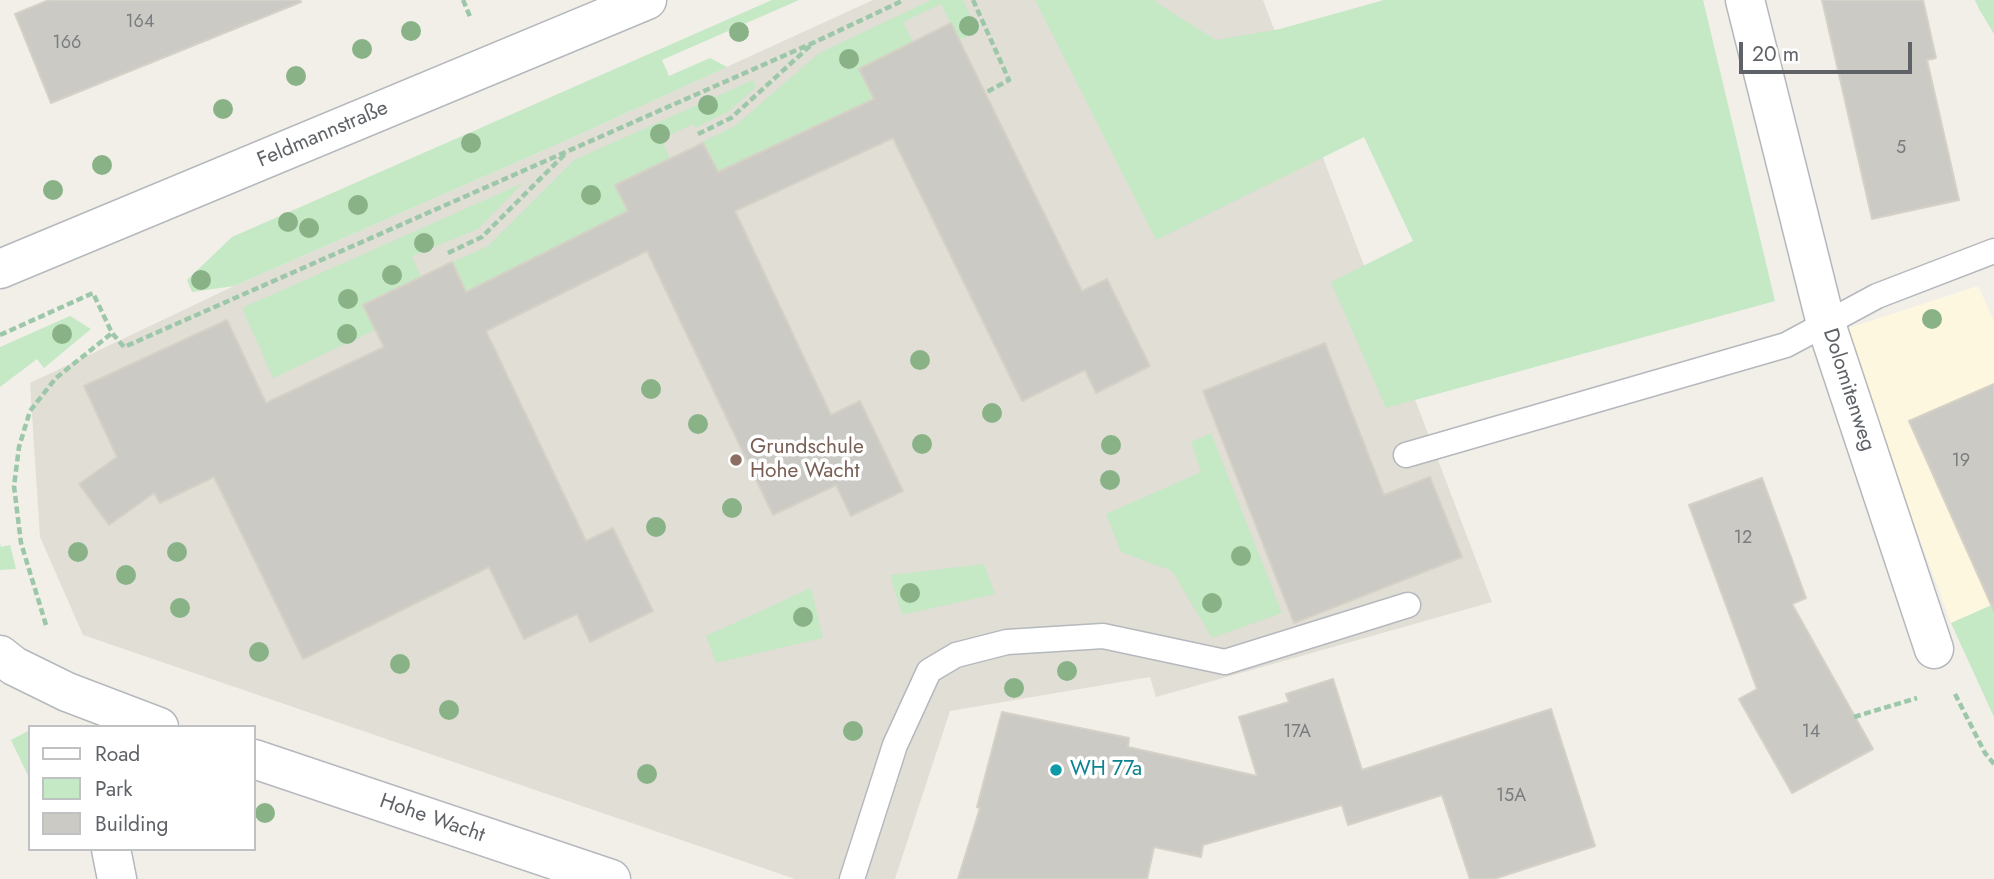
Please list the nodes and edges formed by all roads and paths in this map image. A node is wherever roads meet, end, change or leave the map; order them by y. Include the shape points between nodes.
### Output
1 (646, 0) edge
2 (904, 0) edge
3 (972, 0) edge
4 (1745, 0) edge
5 (815, 42) junction
6 (985, 93) dead end
7 (698, 134) dead end
8 (569, 151) junction
9 (1994, 251) edge
10 (448, 253) dead end
11 (0, 269) edge
12 (1826, 324) junction
13 (112, 333) junction
14 (0, 335) edge
15 (1405, 455) dead end
16 (29, 573) dead end
17 (1408, 605) dead end
18 (1934, 649) joint
19 (0, 655) edge
20 (1911, 700) dead end
21 (1854, 718) dead end
22 (116, 720) edge
23 (147, 725) edge
24 (256, 760) edge
25 (1994, 764) edge
26 (111, 851) edge
27 (117, 879) edge
28 (611, 879) edge
29 (852, 879) edge

1 - 11 street, Feldmannstraße
2 - 5 path
3 - 6 path via 1009,80
4 - 12 street, Dolomitenweg
5 - 7 path via 731,118
5 - 8 path
8 - 10 path via 482,237
8 - 13 path via 124,347
9 - 12 lane via 1877,296
12 - 15 lane via 1786,345
12 - 18 street, Dolomitenweg
13 - 14 path via 93,293
13 - 16 path via 56,378 30,411 14,486
17 - 29 lane via 1225,662 1103,636 1007,642 956,655 929,671 895,745
18 - 25 path
19 - 22 street
20 - 21 path
22 - 23 street
24 - 28 street, Hohe Wacht
26 - 27 street

